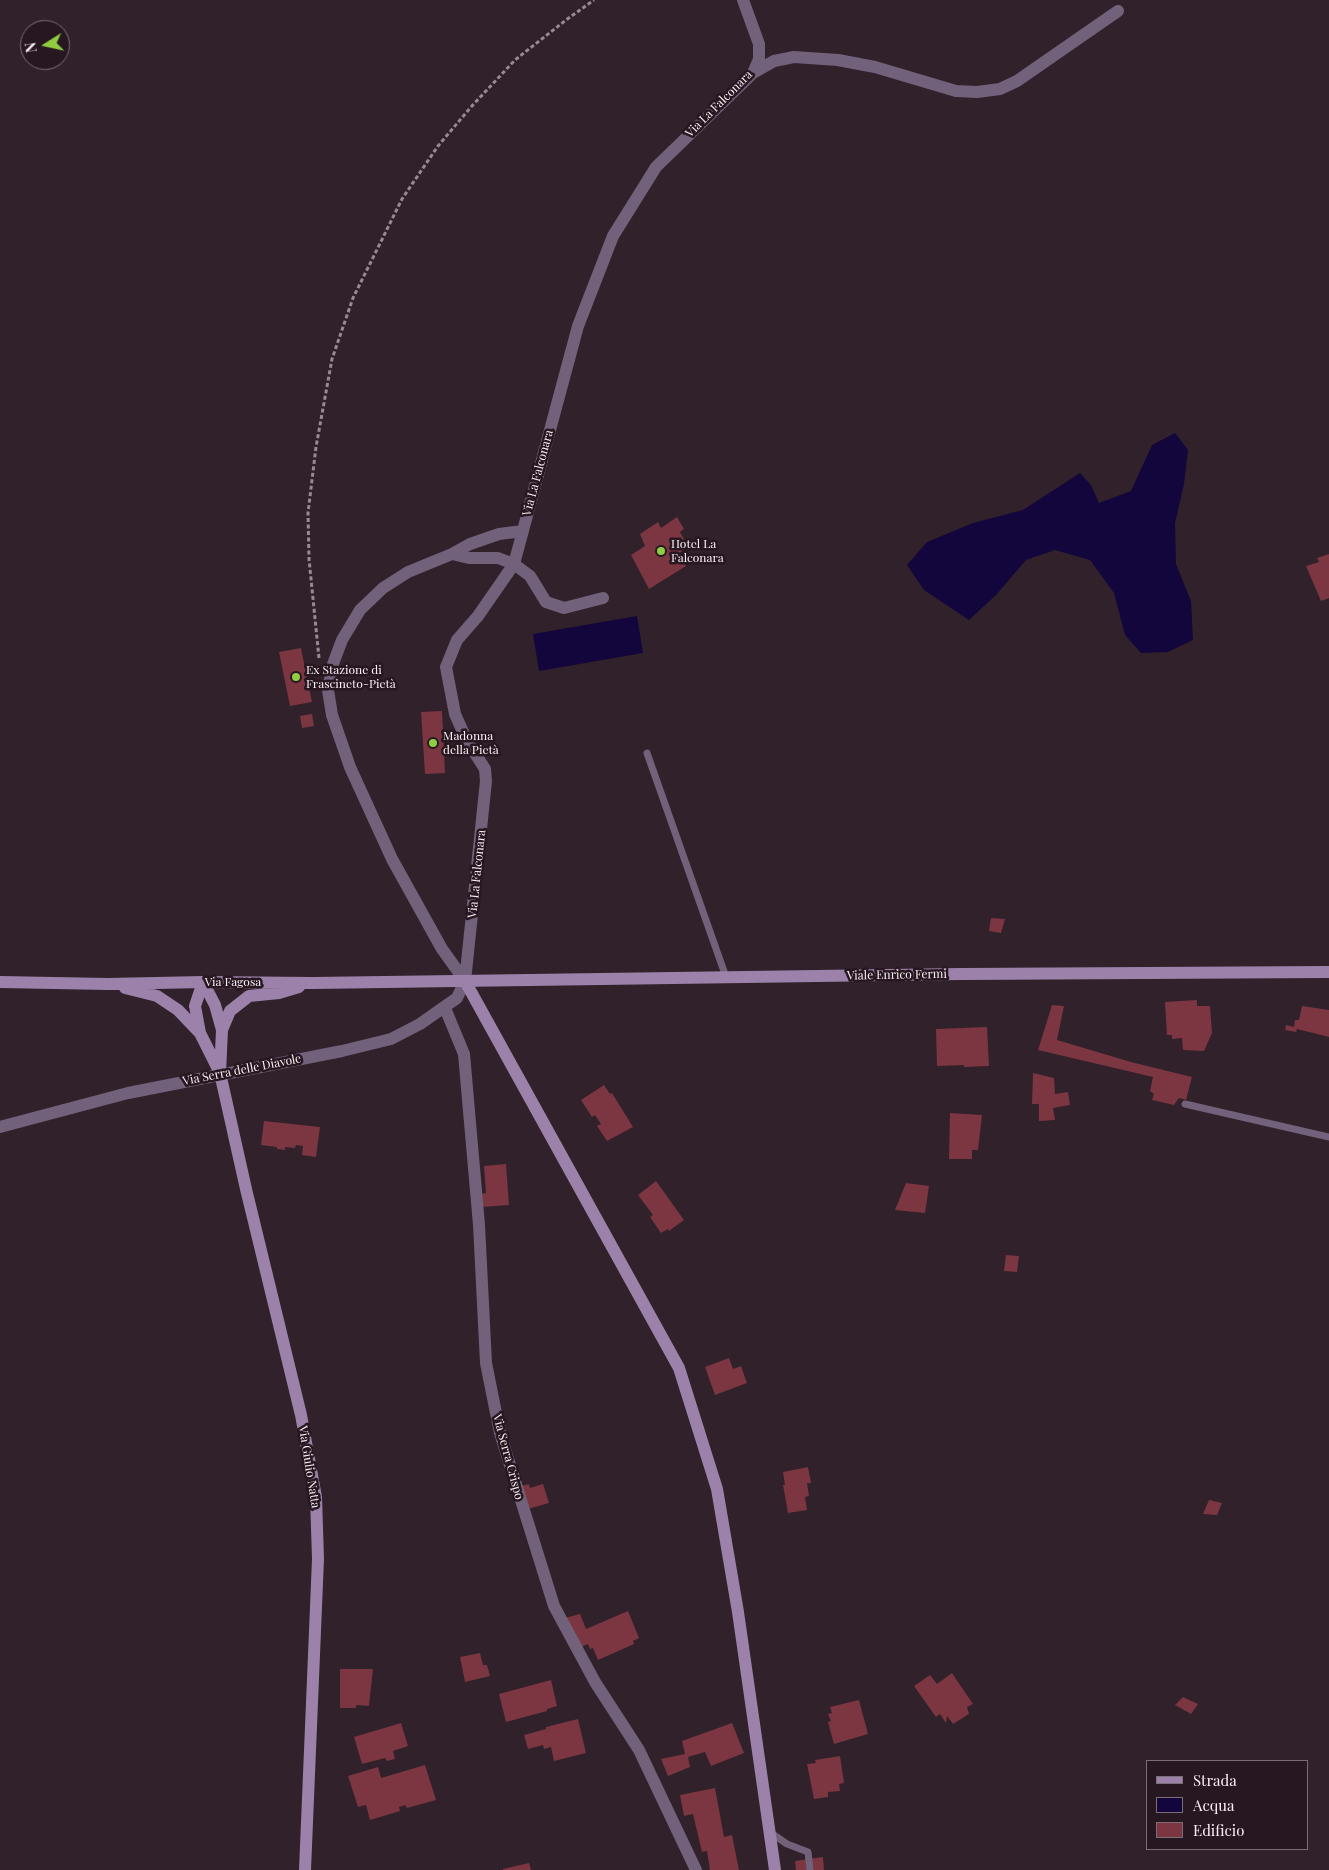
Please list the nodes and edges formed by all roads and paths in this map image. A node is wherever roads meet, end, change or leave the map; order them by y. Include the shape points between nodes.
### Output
1 (594, 0) edge
2 (744, 0) edge
3 (1118, 11) dead end
4 (752, 74) junction
5 (523, 531) junction
6 (452, 554) junction
7 (514, 564) junction
8 (604, 598) dead end
9 (320, 665) dead end
10 (647, 753) dead end
11 (1329, 972) edge
12 (726, 977) junction
13 (465, 981) junction
14 (0, 982) edge
15 (203, 982) junction
16 (313, 983) junction
17 (108, 984) junction
18 (445, 1008) junction
19 (222, 1030) junction
20 (200, 1033) junction
21 (220, 1073) junction
22 (1185, 1104) dead end
23 (0, 1127) edge
24 (1329, 1137) edge
25 (770, 1833) junction
26 (306, 1870) edge
27 (696, 1870) edge
28 (775, 1870) edge
29 (810, 1870) edge

1 - 9 path via 515,60 438,146 402,199 353,298 332,359 308,513 309,559
2 - 4 street, Via La Falconara via 759,44 759,59
3 - 4 street via 1017,81 1000,89 956,91 875,67 794,57 774,61
4 - 5 street, Via La Falconara via 656,167 613,236 578,326
5 - 6 street via 499,534
5 - 7 street, Via La Falconara
6 - 7 street via 469,558 498,558
6 - 13 street via 408,572 383,588 360,610 342,640 328,690 332,715 350,767 388,850 442,949
7 - 8 street via 530,576 546,602 564,608
7 - 13 street, Via La Falconara via 457,640 446,667 455,714 467,741 486,769
10 - 12 lane
11 - 12 street, Viale Enrico Fermi
12 - 13 street, Viale Enrico Fermi
13 - 16 street, Via Fagosa
13 - 18 street, Via Serra delle Diavole via 457,998
13 - 25 street via 679,1368 717,1489
14 - 17 street, Via Fagosa
15 - 16 street, Via Fagosa
15 - 17 street, Via Fagosa
15 - 19 street via 216,1004
15 - 20 street via 195,1006
16 - 19 street via 279,993 249,996 230,1011
17 - 20 street via 157,996 178,1010
18 - 21 street, Via Serra delle Diavole via 391,1039
18 - 27 street, Via Serra Crispo via 464,1054 486,1363 500,1432 554,1606 595,1682 639,1750
19 - 21 street
20 - 21 street
21 - 23 street, Via Serra delle Diavole via 128,1093
21 - 26 street, Via Giulio Natta via 301,1415 316,1497 318,1559
22 - 24 lane
25 - 28 street
25 - 29 lane via 808,1852

